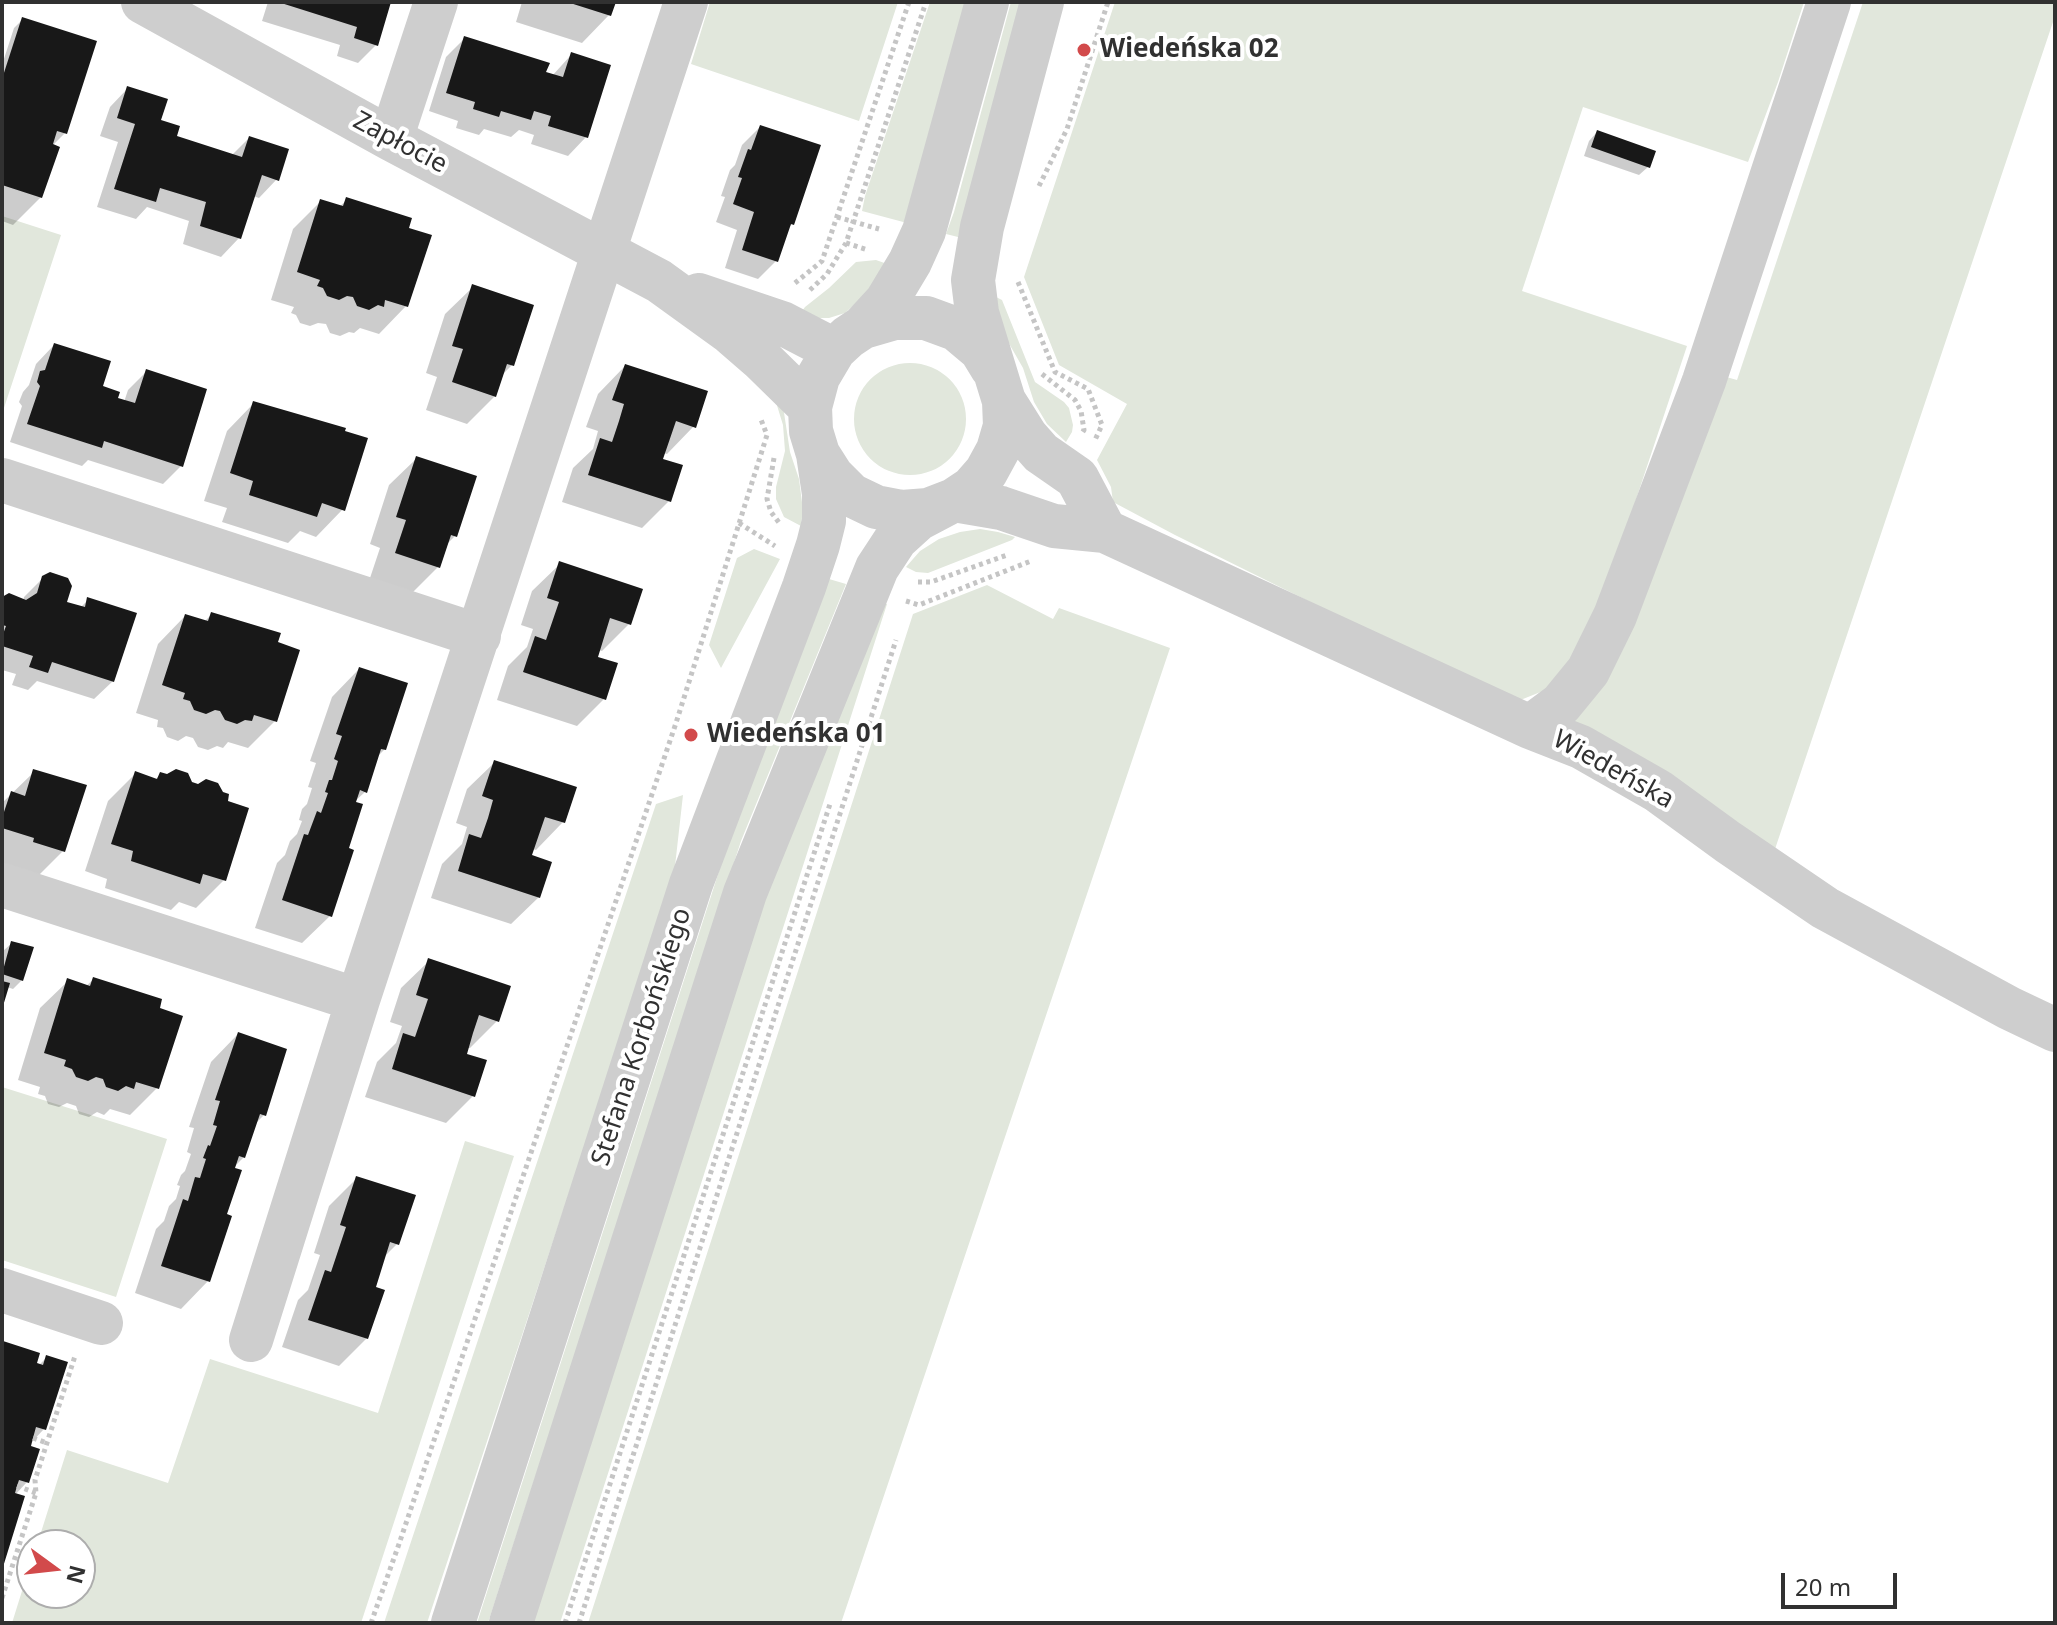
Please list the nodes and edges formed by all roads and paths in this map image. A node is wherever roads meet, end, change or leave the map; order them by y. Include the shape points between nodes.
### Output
1 (143, 2) edge
2 (436, 2) edge
3 (686, 2) edge
4 (909, 2) edge
5 (926, 2) edge
6 (987, 2) edge
7 (1042, 2) edge
8 (1108, 2) edge
9 (1829, 2) edge
10 (391, 139) junction
11 (1035, 198) dead end
12 (604, 250) junction
13 (659, 281) junction
14 (808, 292) dead end
15 (764, 317) junction
16 (848, 338) junction
17 (1013, 380) junction
18 (755, 406) dead end
19 (810, 407) junction
20 (770, 423) dead end
21 (775, 435) dead end
22 (1080, 439) dead end
23 (775, 452) dead end
24 (818, 454) junction
25 (2, 480) edge
26 (954, 500) junction
27 (785, 528) dead end
28 (1105, 531) junction
29 (1013, 553) dead end
30 (909, 602) dead end
31 (899, 632) dead end
32 (479, 636) junction
33 (1530, 727) junction
34 (834, 790) dead end
35 (2, 885) edge
36 (358, 1000) junction
37 (2055, 1030) edge
38 (2, 1290) edge
39 (89, 1336) joint
40 (251, 1340) dead end
41 (33, 1438) dead end
42 (47, 1443) junction
43 (17, 1486) dead end
44 (36, 1493) junction
45 (4, 1586) edge
46 (2, 1598) edge
47 (371, 1623) edge
48 (453, 1623) edge
49 (511, 1623) edge
50 (565, 1623) edge
51 (579, 1623) edge

1 - 10 street, Zapłocie
2 - 10 street
3 - 12 street
4 - 15 path via 822,261 775,298
5 - 14 path via 846,243
6 - 16 street, Stefana Korbońskiego via 924,231 886,302
7 - 17 street, Stefana Korbońskiego via 992,184 973,280 984,339
8 - 11 path via 1067,129
9 - 33 street via 1704,381 1615,616 1588,671 1561,704
10 - 12 street, Zapłocie
12 - 13 street, Zapłocie
12 - 32 street
13 - 15 street, Zapłocie
13 - 19 street, Zapłocie via 731,333
15 - 16 street, Zapłocie
16 - 17 street via 894,318 926,318 956,329
16 - 19 street, Stefana Korbońskiego via 818,377
17 - 22 path via 1043,377 1075,400 1084,430
17 - 26 street, Stefana Korbońskiego via 998,450 972,488
17 - 28 street via 1026,436 1077,478
18 - 47 path via 767,435 676,723
19 - 24 street, Stefana Korbońskiego
20 - 21 path
23 - 27 path via 767,499 775,520
24 - 26 street, Stefana Korbońskiego via 851,495 876,507 928,510
24 - 48 street, Stefana Korbońskiego via 824,494 818,545 691,884
25 - 32 street
26 - 28 street, Wiedeńska via 1001,508 1054,526
26 - 49 street, Stefana Korbońskiego via 918,519 896,539 877,568 769,832
28 - 33 street, Wiedeńska
29 - 30 path via 931,582 915,582
31 - 51 path
32 - 36 street
33 - 37 street, Wiedeńska via 1581,747 1658,791 1825,908
34 - 50 path
35 - 36 street
36 - 40 street
38 - 39 street
39 - 42 path
41 - 42 path
42 - 44 path
43 - 44 path
44 - 45 path
45 - 46 path

